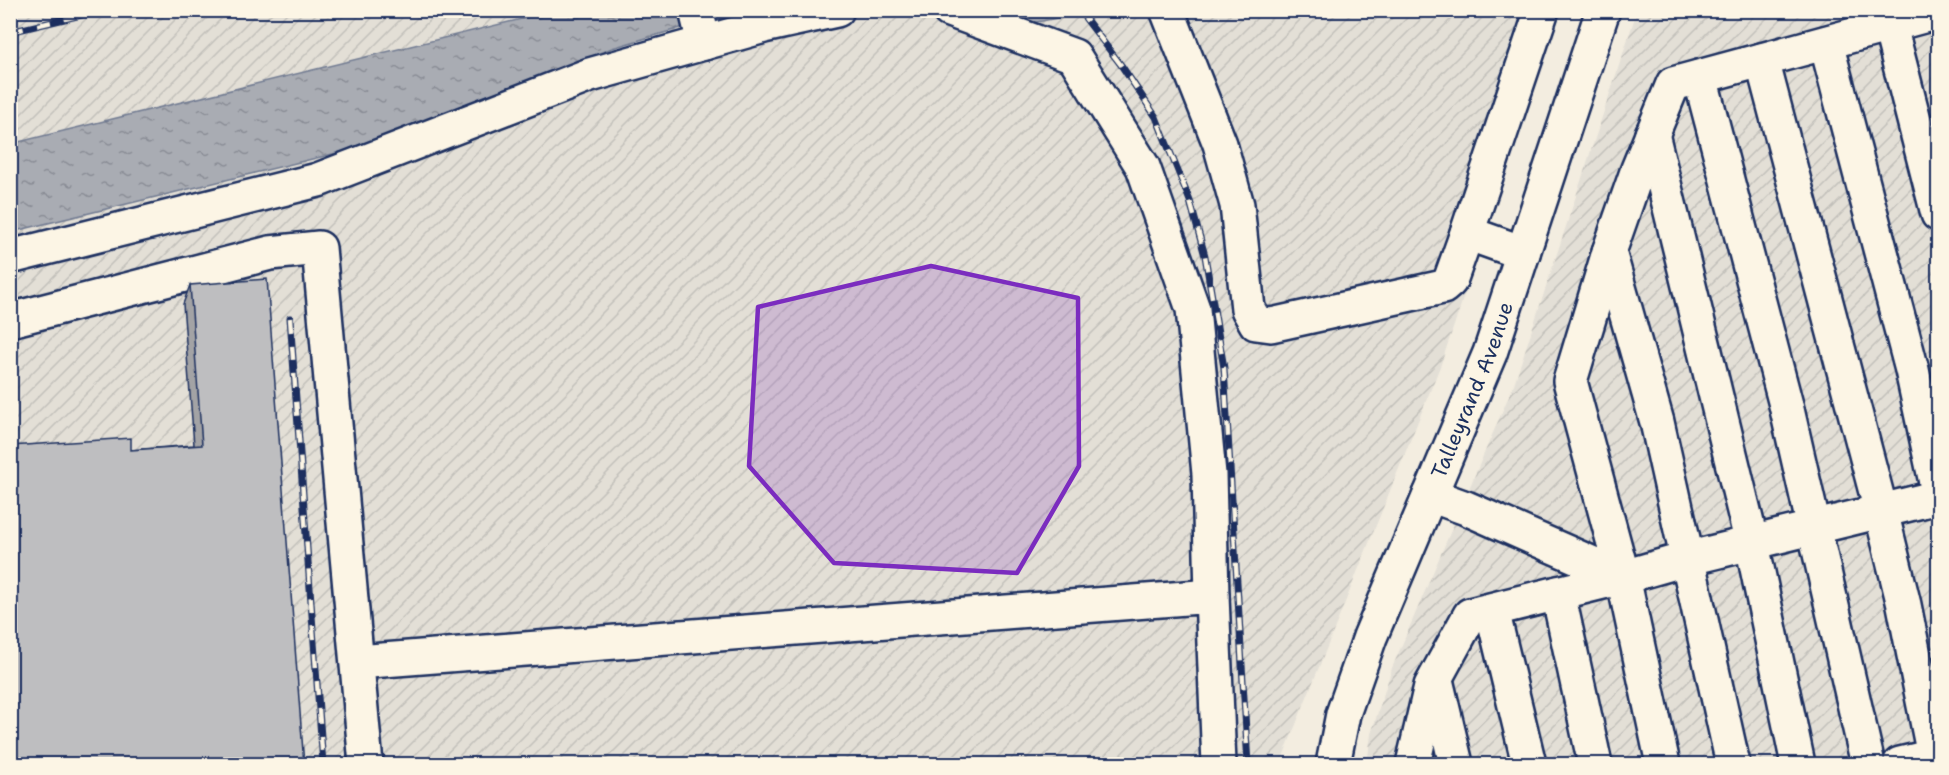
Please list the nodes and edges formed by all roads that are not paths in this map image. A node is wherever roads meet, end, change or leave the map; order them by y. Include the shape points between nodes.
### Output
1 (837, 10) edge
2 (949, 10) edge
3 (1167, 10) edge
4 (1542, 10) edge
5 (1603, 10) edge
6 (1938, 12) edge
7 (699, 26) edge
8 (1890, 26) junction
9 (1826, 43) junction
10 (1762, 60) junction
11 (1700, 77) junction
12 (1652, 134) junction
13 (1938, 214) edge
14 (1467, 233) junction
15 (1609, 252) junction
16 (1523, 253) junction
17 (10, 257) edge
18 (10, 320) edge
19 (1938, 492) edge
20 (1430, 495) junction
21 (1938, 497) edge
22 (1881, 512) junction
23 (1814, 529) junction
24 (1752, 544) junction
25 (1686, 559) junction
26 (1623, 577) junction
27 (1558, 593) junction
28 (1212, 596) junction
29 (1492, 610) junction
30 (357, 662) junction
31 (1436, 678) junction
32 (1936, 755) edge
33 (366, 765) edge
34 (1219, 765) edge
35 (1333, 765) edge
36 (1413, 765) edge
37 (1456, 765) edge
38 (1529, 765) edge
39 (1595, 765) edge
40 (1663, 765) edge
41 (1733, 765) edge
42 (1798, 765) edge
43 (1868, 765) edge
44 (1900, 765) edge

1 - 7 street via 764,26
2 - 28 street via 1074,56 1143,167 1193,309 1209,474
3 - 14 street via 1223,153 1237,206 1248,309 1256,323 1270,325 1443,287 1450,280
4 - 14 street
5 - 16 street, Talleyrand Avenue
6 - 8 street
7 - 17 street via 590,75 318,180
8 - 9 street
8 - 13 street
9 - 10 street
9 - 19 street via 1912,370
10 - 11 street
10 - 22 street
11 - 12 street via 1673,84
11 - 23 street via 1786,405
12 - 15 street
12 - 24 street
14 - 16 street
15 - 25 street via 1657,422
15 - 26 street via 1569,381
16 - 20 street, Talleyrand Avenue via 1490,353
18 - 30 street via 270,253 320,248
20 - 26 street
20 - 35 street, Talleyrand Avenue via 1370,637 1343,714
21 - 22 street
22 - 23 street
22 - 32 street
23 - 24 street
23 - 43 street
24 - 25 street
24 - 42 street
25 - 26 street
25 - 41 street
26 - 27 street
26 - 40 street
27 - 29 street
27 - 39 street
28 - 30 street
28 - 34 street
29 - 31 street via 1470,615
29 - 38 street
30 - 33 street
31 - 36 street
31 - 37 street
32 - 44 street

